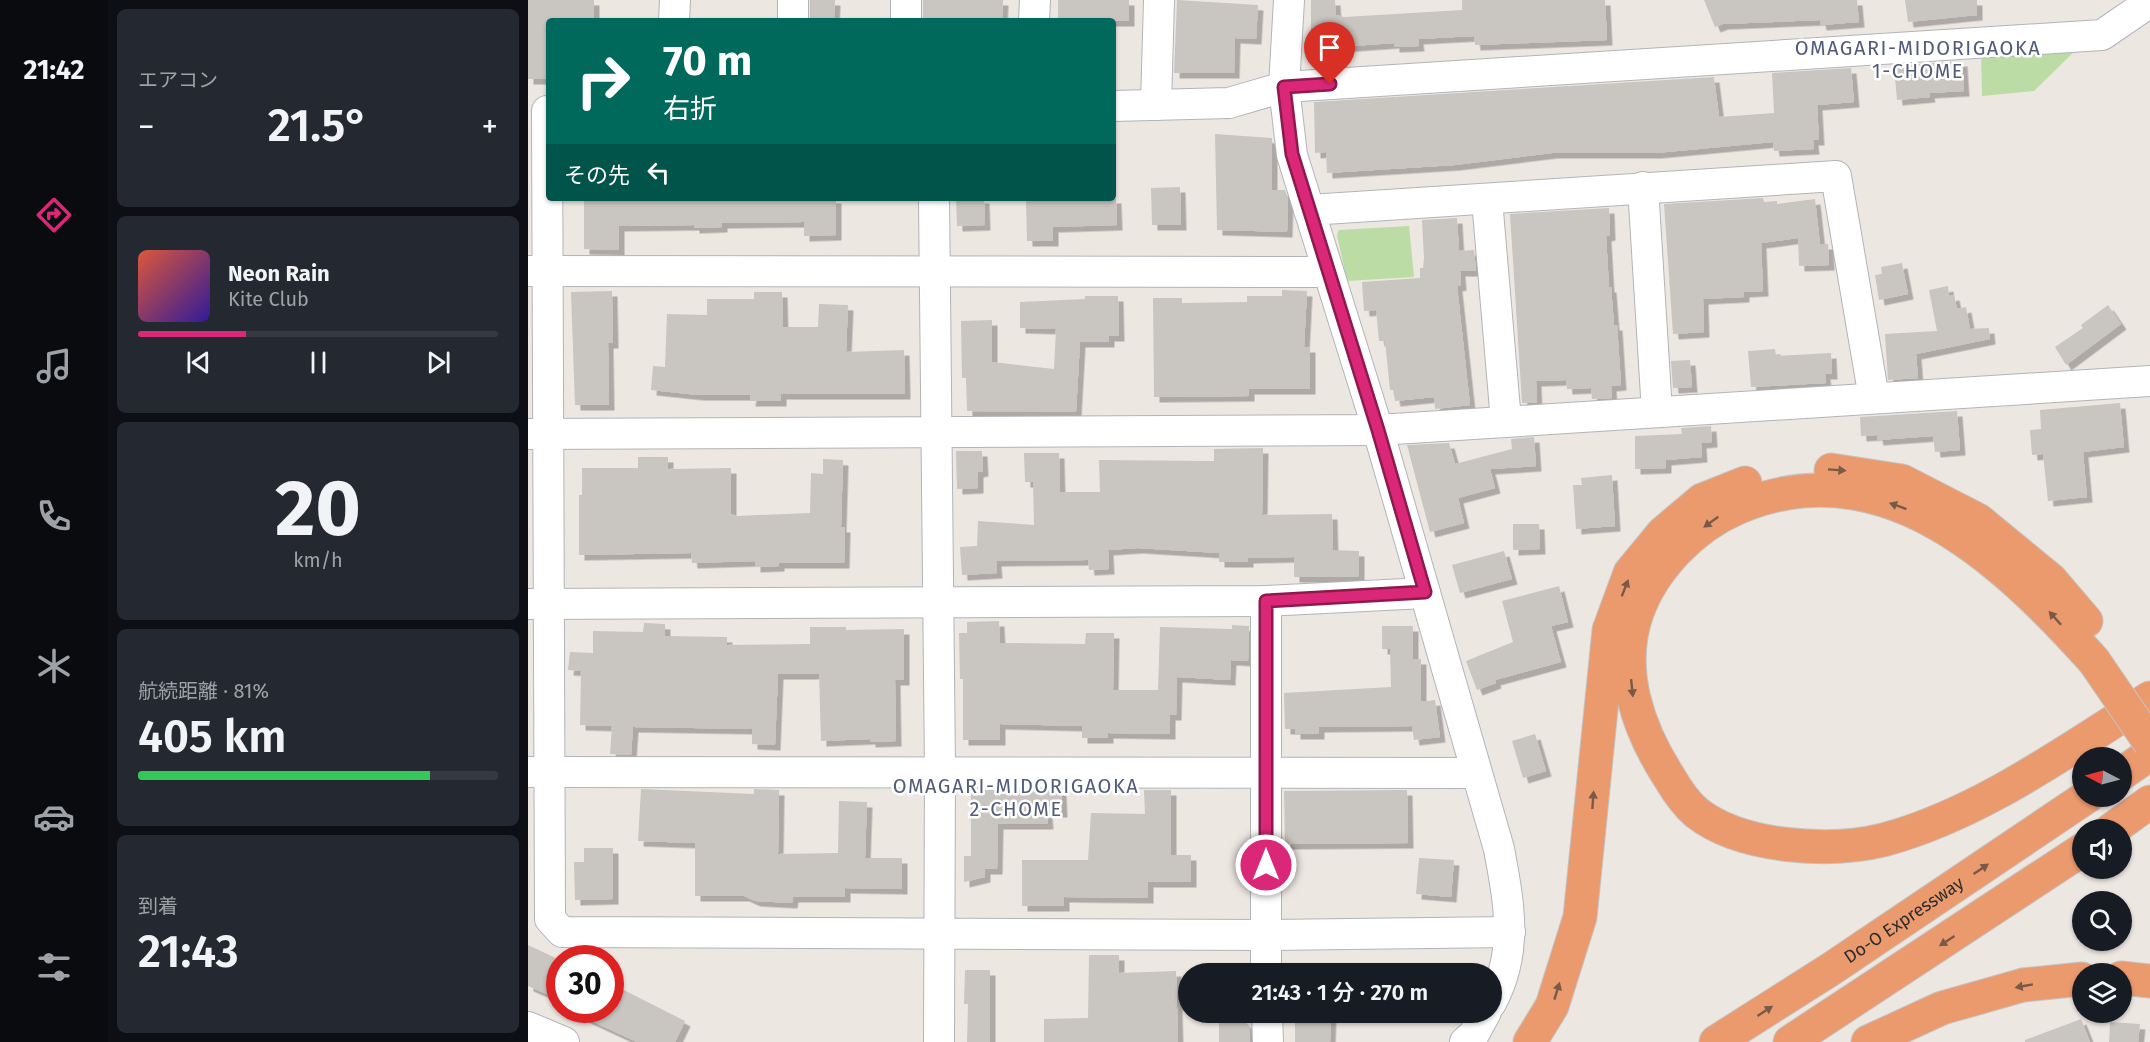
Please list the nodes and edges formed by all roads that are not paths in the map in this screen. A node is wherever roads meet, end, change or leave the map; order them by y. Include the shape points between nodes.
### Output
1 (675, 0) edge
2 (793, 0) edge
3 (906, 0) edge
4 (1035, 0) edge
5 (1159, 0) edge
6 (1289, 0) edge
7 (2150, 2) edge
8 (674, 18) edge
9 (793, 18) edge
10 (906, 18) edge
11 (1034, 18) edge
12 (1284, 87) junction
13 (1156, 105) junction
14 (1116, 106) edge
15 (541, 112) edge
16 (1642, 187) junction
17 (1487, 200) junction
18 (934, 201) edge
19 (1309, 210) junction
20 (935, 271) junction
21 (537, 272) edge
22 (1327, 272) junction
23 (2150, 381) edge
24 (1874, 398) junction
25 (1657, 412) junction
26 (1506, 421) junction
27 (1378, 430) junction
28 (937, 432) junction
29 (538, 434) edge
30 (1425, 592) junction
31 (1266, 601) junction
32 (937, 602) junction
33 (538, 604) edge
34 (2102, 656) junction
35 (2150, 698) edge
36 (2150, 706) edge
37 (2150, 743) edge
38 (2150, 754) edge
39 (2132, 766) edge
40 (940, 770) junction
41 (1265, 771) junction
42 (538, 772) edge
43 (1476, 772) junction
44 (2150, 802) edge
45 (2072, 807) edge
46 (2126, 819) edge
47 (2072, 857) edge
48 (1510, 932) junction
49 (940, 935) junction
50 (1266, 935) junction
51 (1266, 963) edge
52 (2132, 979) edge
53 (2072, 980) edge
54 (2150, 981) edge
55 (1502, 983) edge
56 (1267, 1023) edge
57 (1480, 1023) edge
58 (528, 1027) edge
59 (564, 1042) edge
60 (939, 1042) edge
61 (1268, 1042) edge
62 (1466, 1042) edge
63 (1530, 1042) edge
64 (1716, 1042) edge
65 (1790, 1042) edge
66 (1868, 1042) edge

1 - 8 street
2 - 9 street
3 - 10 street
4 - 11 street
5 - 13 street
6 - 12 street
7 - 12 street via 2102,35
12 - 13 street via 1229,103
12 - 19 street via 1292,154
13 - 14 street
15 - 21 street
16 - 17 street
16 - 24 street via 1836,176
16 - 25 street
17 - 19 street
17 - 26 street
18 - 20 street
19 - 22 street
20 - 21 street
20 - 22 street
20 - 28 street
21 - 29 street
22 - 27 street
23 - 24 street
24 - 25 street
25 - 26 street
26 - 27 street
27 - 28 street
27 - 30 street
28 - 29 street
28 - 32 street
29 - 33 street
30 - 31 street
30 - 43 street
31 - 32 street
31 - 41 street
32 - 33 street
32 - 40 street
33 - 42 street
34 -> 35 highway via 1995,561 1930,518 1892,503 1847,493 1806,490 1757,500 1722,515 1688,539 1658,573 1637,613 1629,658 1634,704 1649,746 1696,813 1732,831 1781,845 1832,846 1881,840 1935,822 2024,777
34 - 36 highway
34 - 37 highway, bridge
63 -> 34 highway via 1552,1006 1580,917 1609,630 1630,573 1663,533 1702,500 1748,482 1810,469 1902,481 1987,527 2051,580
38 - 39 highway
40 - 41 street
40 - 42 street
40 - 49 street
41 - 43 street
41 - 50 street
42 - 49 street via 550,919 562,932
43 - 48 street via 1499,849 1511,915
44 - 46 highway
64 -> 45 highway, Do-O Expressway
47 -> 65 highway
48 - 50 street
48 - 55 street
49 - 50 street
49 - 60 street
50 - 51 street
52 - 54 highway
53 -> 66 highway via 2023,985 1952,1005
56 - 61 street
57 - 62 street
58 - 59 street

